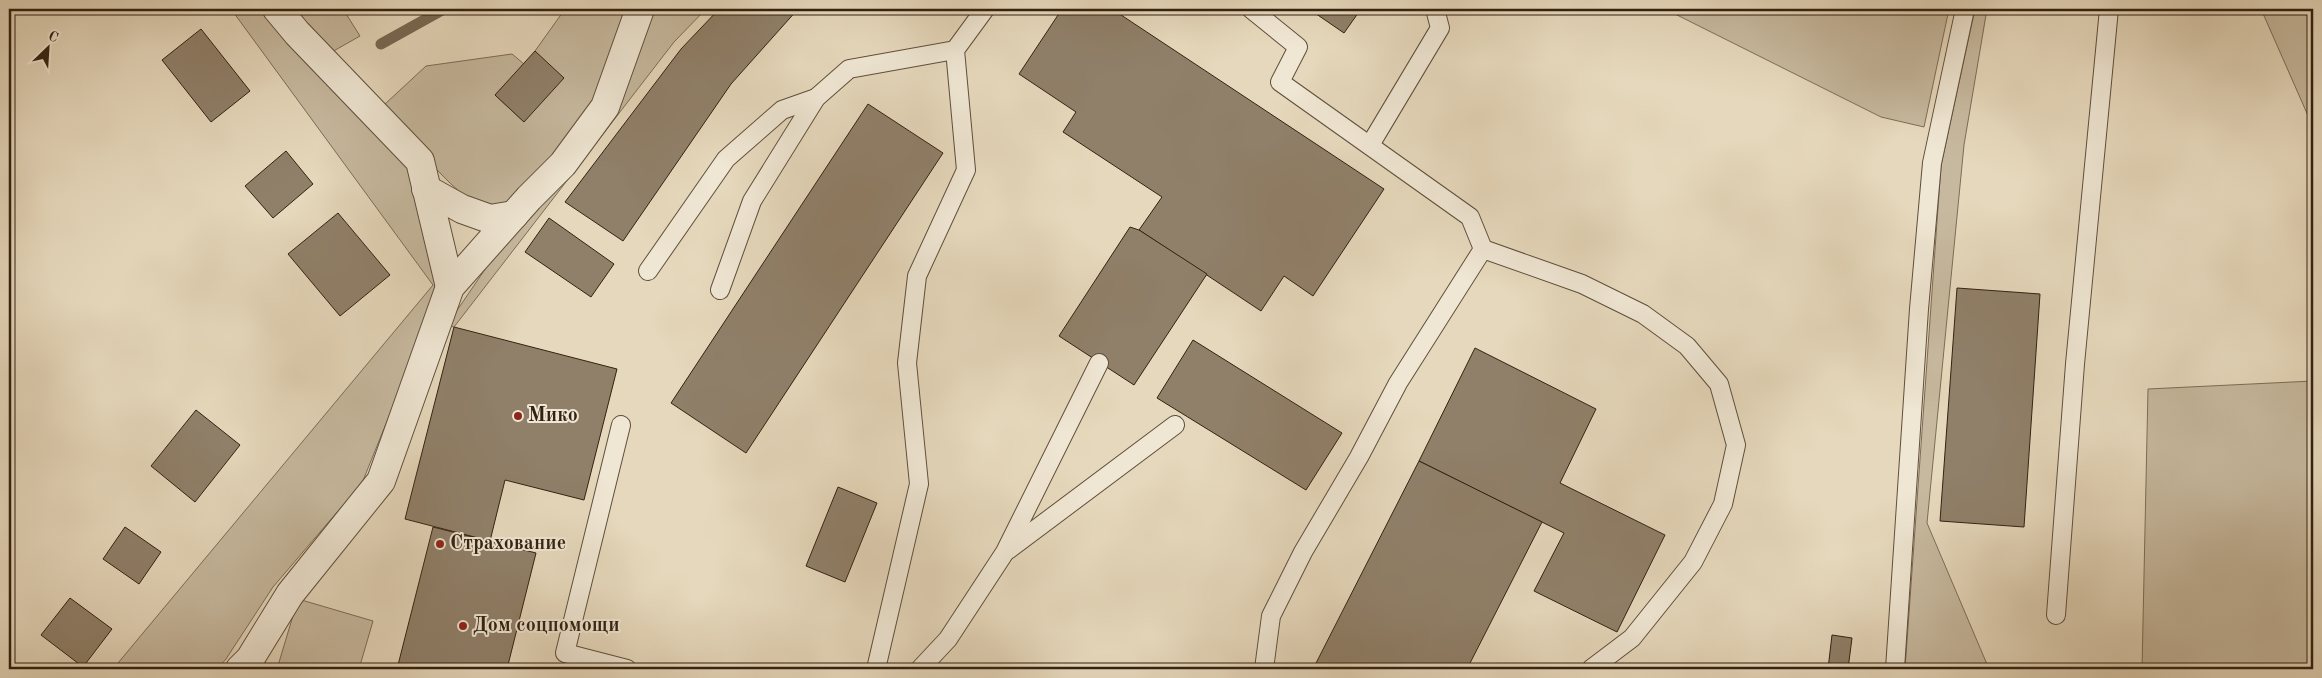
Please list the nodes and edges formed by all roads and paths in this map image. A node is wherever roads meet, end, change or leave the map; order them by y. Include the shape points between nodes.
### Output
1 (277, 9) edge
2 (640, 9) edge
3 (985, 9) edge
4 (1252, 9) edge
5 (1434, 9) edge
6 (1965, 9) edge
7 (2108, 9) edge
8 (955, 50) junction
9 (816, 98) junction
10 (1370, 145) junction
11 (426, 188) junction
12 (514, 215) junction
13 (1483, 249) junction
14 (648, 271) dead end
15 (450, 287) junction
16 (720, 290) dead end
17 (1099, 363) dead end
18 (621, 425) dead end
19 (1175, 425) dead end
20 (1005, 552) junction
21 (2056, 616) dead end
22 (240, 669) edge
23 (627, 669) edge
24 (876, 669) edge
25 (920, 669) edge
26 (1264, 669) edge
27 (1591, 669) edge
28 (1895, 669) edge

1 - 11 street via 420,161
2 - 12 street via 605,107 564,164
3 - 8 lane
4 - 10 lane via 1298,47 1280,82
5 - 10 lane via 1440,28
6 - 28 lane via 1932,163
7 - 21 lane via 2075,364
8 - 9 lane via 848,69
8 - 24 lane via 966,170 917,276 907,363 918,484
9 - 14 lane via 782,110 726,159
9 - 16 lane via 752,200
10 - 13 lane via 1470,217
11 - 12 street via 462,209 490,219
11 - 15 street
12 - 15 street
13 - 26 lane via 1398,382 1359,457 1303,552 1271,616
13 - 27 lane via 1582,284 1644,314 1687,346 1719,384 1736,445 1723,504 1693,562 1632,638
15 - 22 street via 381,481 290,594 250,659
17 - 20 lane
18 - 23 lane via 565,653
19 - 20 lane
20 - 25 lane via 948,639

